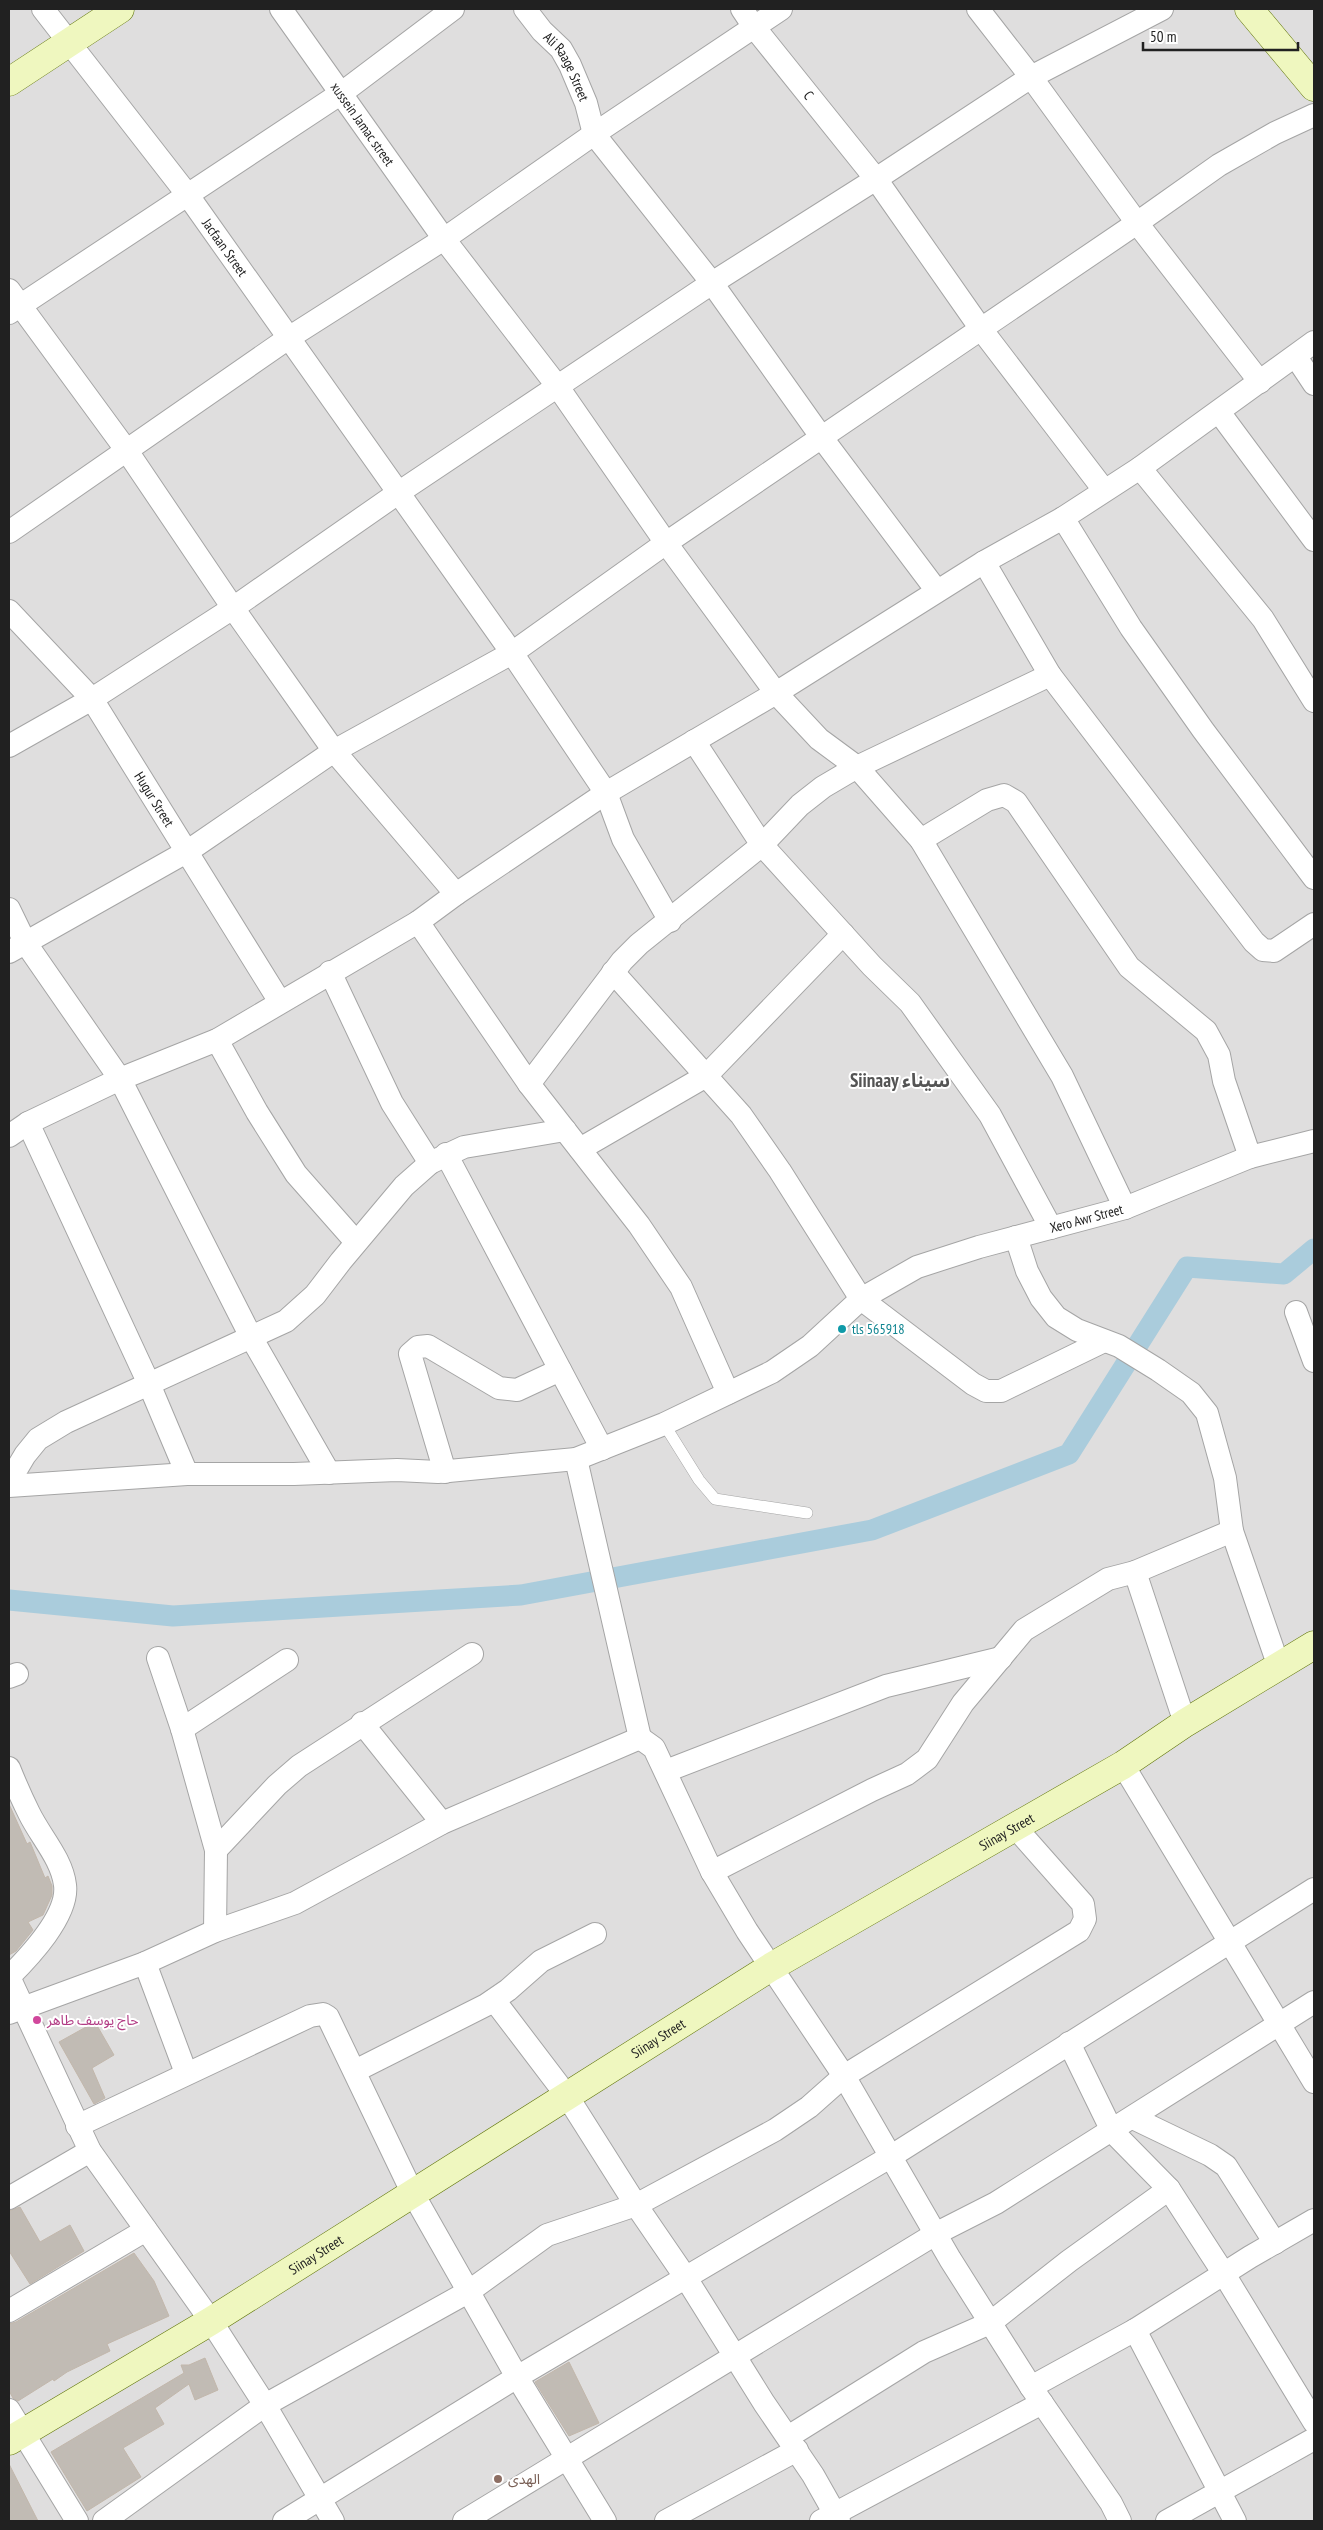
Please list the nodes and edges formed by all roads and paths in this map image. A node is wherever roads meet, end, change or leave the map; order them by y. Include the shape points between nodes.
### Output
1 (43, 9) edge
2 (120, 9) edge
3 (281, 9) edge
4 (453, 9) edge
5 (525, 9) edge
6 (780, 9) edge
7 (978, 9) edge
8 (1162, 9) edge
9 (1249, 9) edge
10 (748, 18) edge
11 (70, 42) junction
12 (1031, 76) junction
13 (9, 82) edge
14 (1314, 87) edge
15 (342, 92) junction
16 (1314, 115) edge
17 (594, 134) junction
18 (876, 180) junction
19 (188, 194) junction
20 (1137, 224) junction
21 (444, 239) junction
22 (712, 283) junction
23 (12, 303) edge
24 (981, 330) junction
25 (290, 337) junction
26 (1314, 342) edge
27 (1296, 356) junction
28 (1260, 382) junction
29 (1314, 384) edge
30 (558, 387) junction
31 (1219, 412) junction
32 (822, 438) junction
33 (127, 451) junction
34 (1140, 468) junction
35 (1104, 490) junction
36 (398, 492) junction
37 (1063, 518) junction
38 (9, 532) edge
39 (1314, 540) edge
40 (666, 543) junction
41 (984, 562) junction
42 (937, 591) junction
43 (233, 608) junction
44 (9, 611) edge
45 (512, 653) junction
46 (1050, 675) junction
47 (776, 693) junction
48 (92, 699) junction
49 (1314, 701) edge
50 (694, 741) junction
51 (9, 746) edge
52 (334, 751) junction
53 (857, 767) junction
54 (606, 793) junction
55 (921, 840) junction
56 (762, 845) junction
57 (188, 850) junction
58 (1314, 878) edge
59 (456, 894) junction
60 (9, 909) edge
61 (670, 921) junction
62 (418, 922) junction
63 (1314, 924) edge
64 (843, 934) junction
65 (17, 947) edge
66 (330, 972) junction
67 (614, 972) junction
68 (280, 1002) junction
69 (217, 1040) junction
70 (706, 1076) junction
71 (120, 1078) junction
72 (529, 1084) junction
73 (28, 1123) junction
74 (565, 1130) junction
75 (9, 1136) edge
76 (1314, 1141) edge
77 (580, 1150) junction
78 (1250, 1156) junction
79 (438, 1158) junction
80 (1125, 1208) junction
81 (1050, 1228) junction
82 (1016, 1237) junction
83 (356, 1242) junction
84 (861, 1299) junction
85 (1296, 1312) dead end
86 (251, 1337) junction
87 (1111, 1344) junction
88 (1314, 1361) edge
89 (560, 1370) junction
90 (149, 1384) junction
91 (728, 1393) junction
92 (664, 1424) junction
93 (602, 1449) junction
94 (576, 1460) junction
95 (445, 1472) junction
96 (329, 1473) junction
97 (187, 1474) junction
98 (9, 1482) edge
99 (9, 1486) edge
100 (806, 1512) dead end
101 (1232, 1531) junction
102 (1134, 1572) junction
103 (1314, 1645) edge
104 (472, 1654) dead end
105 (158, 1658) dead end
106 (1000, 1658) junction
107 (287, 1660) dead end
108 (1279, 1667) junction
109 (362, 1723) junction
110 (1185, 1723) junction
111 (182, 1729) junction
112 (640, 1738) junction
113 (1123, 1765) junction
114 (9, 1768) edge
115 (666, 1771) junction
116 (442, 1823) junction
117 (1015, 1827) junction
118 (216, 1850) junction
119 (712, 1872) junction
120 (1314, 1889) edge
121 (215, 1931) junction
122 (595, 1934) dead end
123 (1229, 1940) junction
124 (145, 1963) junction
125 (771, 1968) junction
126 (9, 1977) edge
127 (494, 2000) junction
128 (1314, 2002) edge
129 (16, 2010) edge
130 (1279, 2023) junction
131 (1069, 2043) junction
132 (355, 2071) junction
133 (186, 2073) junction
134 (844, 2076) junction
135 (1314, 2082) edge
136 (567, 2096) junction
137 (1133, 2118) junction
138 (77, 2126) junction
139 (1112, 2132) junction
140 (90, 2150) junction
141 (890, 2157) junction
142 (1169, 2189) junction
143 (412, 2192) junction
144 (9, 2198) edge
145 (636, 2205) junction
146 (1314, 2220) edge
147 (146, 2230) junction
148 (937, 2233) junction
149 (1274, 2243) junction
150 (1224, 2274) junction
151 (686, 2278) junction
152 (468, 2292) junction
153 (9, 2311) edge
154 (211, 2321) junction
155 (990, 2322) junction
156 (1135, 2330) junction
157 (735, 2358) junction
158 (517, 2377) junction
159 (1037, 2395) junction
160 (264, 2405) junction
161 (1314, 2422) edge
162 (13, 2428) edge
163 (1314, 2439) edge
164 (793, 2443) junction
165 (567, 2457) junction
166 (1220, 2493) junction
167 (320, 2499) junction
168 (831, 2518) edge
169 (77, 2521) edge
170 (104, 2521) edge
171 (284, 2521) edge
172 (333, 2521) edge
173 (464, 2521) edge
174 (605, 2521) edge
175 (666, 2521) edge
176 (1120, 2521) edge
177 (1167, 2521) edge
178 (1235, 2521) edge

1 - 11 street, Jacfaan Street
2 - 11 street
3 - 15 street, xussein Jamac street
4 - 15 street
5 - 17 street, Ali Raage Street via 561,49 570,65 586,103
6 - 10 street
7 - 12 street
8 - 12 street
9 - 14 street
10 - 17 street
10 - 18 street, C
11 - 13 street
11 - 19 street, Jacfaan Street
12 - 18 street
12 - 20 street
15 - 19 street
15 - 21 street, xussein Jamac street
16 - 20 street via 1219,165
17 - 21 street
17 - 22 street
18 - 22 street
18 - 24 street, C
19 - 23 street
19 - 25 street, Jacfaan Street
20 - 24 street
20 - 28 street
21 - 25 street
21 - 30 street, xussein Jamac street
22 - 30 street
22 - 32 street
23 - 33 street
24 - 32 street
24 - 35 street, C
25 - 33 street
25 - 36 street, Jacfaan Street
26 - 27 street
27 - 28 street
27 - 29 street
28 - 31 street
30 - 36 street
30 - 40 street, xussein Jamac street
31 - 34 street
31 - 39 street
32 - 40 street
32 - 42 street
33 - 38 street
33 - 43 street
34 - 35 street
34 - 49 street via 1263,619
35 - 37 street
36 - 43 street
36 - 45 street, Jacfaan Street
37 - 41 street
37 - 58 street via 1131,628
40 - 45 street
40 - 47 street, xussein Jamac street
41 - 42 street
41 - 46 street
42 - 47 street
43 - 48 street
43 - 52 street
44 - 48 street, Hugur Street
45 - 52 street
45 - 54 street, Jacfaan Street
46 - 53 street
46 - 63 street via 1254,942 1263,950 1274,951
47 - 50 street
47 - 53 street, xussein Jamac street via 819,739
48 - 51 street
48 - 57 street, Hugur Street
50 - 54 street
50 - 56 street
52 - 57 street
52 - 59 street
53 - 55 street, xussein Jamac street
53 - 56 street via 800,805
54 - 59 street
54 - 61 street, Jacfaan Street via 623,840
55 - 78 street via 986,800 1004,795 1016,802 1129,967 1206,1031 1219,1054 1224,1081
55 - 80 street, xussein Jamac street via 1062,1076
56 - 61 street
56 - 64 street
57 - 65 street
57 - 68 street, Hugur Street
59 - 62 street
60 - 65 street
61 - 67 street via 639,944
62 - 66 street
62 - 72 street
64 - 70 street
64 - 81 street via 910,1003 990,1115
65 - 71 street
66 - 68 street
66 - 79 street via 392,1103
67 - 70 street
67 - 72 street
68 - 69 street
69 - 71 street
69 - 83 street via 256,1112 296,1174
70 - 77 street
70 - 84 street via 758,1139
71 - 73 street
71 - 86 street
72 - 74 street
73 - 75 street
73 - 90 street
74 - 77 street
74 - 79 street via 464,1147
76 - 78 street, Xero Awr Street
77 - 91 street via 639,1224 681,1287
78 - 80 street, Xero Awr Street
79 - 83 street via 404,1186
79 - 89 street
80 - 81 street, Xero Awr Street
81 - 82 street, Xero Awr Street
82 - 84 street, Xero Awr Street via 917,1267
82 - 87 street via 1027,1271 1041,1298 1056,1317
83 - 86 street via 303,1307 286,1321
84 - 87 street via 986,1391 1001,1391
84 - 91 street, Xero Awr Street via 810,1346 772,1372
85 - 88 street
86 - 90 street
86 - 96 street
87 - 101 street via 1191,1393 1207,1413 1225,1478
89 - 93 street
89 - 95 street via 517,1390 499,1388 428,1346 418,1347 410,1354
90 - 97 street
90 - 98 street via 66,1422 38,1439
91 - 92 street, Xero Awr Street
92 - 93 street, Xero Awr Street
92 - 100 lane via 699,1480 715,1498
93 - 94 street, Xero Awr Street
94 - 95 street, Xero Awr Street
94 - 112 street
95 - 96 street, Xero Awr Street
96 - 97 street, Xero Awr Street
97 - 99 street, Xero Awr Street
101 - 102 street
101 - 108 street
102 - 106 street via 1108,1579 1024,1630
102 - 110 street
103 - 108 street, Siinay Street
104 - 109 street
105 - 111 street
106 - 115 street via 886,1686
106 - 119 street via 962,1703 926,1759 907,1774
107 - 111 street
108 - 110 street, Siinay Street
109 - 116 street
109 - 118 street via 277,1785
110 - 113 street, Siinay Street
111 - 118 street
112 - 115 street via 654,1748
112 - 116 street
113 - 117 street, Siinay Street
113 - 123 street
114 - 126 street via 29,1814 60,1866 66,1886 62,1905 39,1946
115 - 119 street
116 - 121 street via 295,1904
117 - 125 street, Siinay Street
117 - 134 street via 1083,1904 1085,1919 1079,1930
118 - 121 street
119 - 125 street
120 - 123 street
121 - 124 street
122 - 127 street via 541,1961
123 - 130 street
123 - 131 street
124 - 129 street
124 - 133 street
125 - 134 street
125 - 136 street, Siinay Street
126 - 129 street
127 - 132 street
127 - 136 street
128 - 130 street
129 - 138 street
130 - 135 street
130 - 137 street
131 - 139 street
131 - 141 street
132 - 133 street via 334,2027 323,2014 310,2016
132 - 143 street
133 - 138 street
134 - 141 street
134 - 145 street via 793,2120
136 - 143 street, Siinay Street
136 - 145 street
137 - 139 street
137 - 149 street via 1226,2166
138 - 140 street
139 - 142 street
139 - 148 street via 996,2203
140 - 144 street
140 - 147 street
141 - 148 street
141 - 151 street
142 - 150 street
142 - 155 street
143 - 152 street
143 - 154 street, Siinay Street
145 - 151 street
145 - 152 street via 547,2234
146 - 149 street
147 - 153 street
147 - 154 street
148 - 155 street
148 - 157 street
149 - 150 street
150 - 156 street
150 - 161 street
151 - 157 street
151 - 158 street
152 - 158 street
152 - 160 street
154 - 160 street
154 - 162 street, Siinay Street
155 - 159 street
155 - 164 street via 924,2352
156 - 159 street
156 - 166 street
157 - 164 street
157 - 165 street
158 - 165 street
158 - 167 street
159 - 168 street
159 - 176 street
160 - 167 street
160 - 170 street
162 - 169 street
163 - 166 street
164 - 168 street
164 - 175 street
165 - 173 street
165 - 174 street
166 - 177 street
166 - 178 street
167 - 171 street
167 - 172 street

